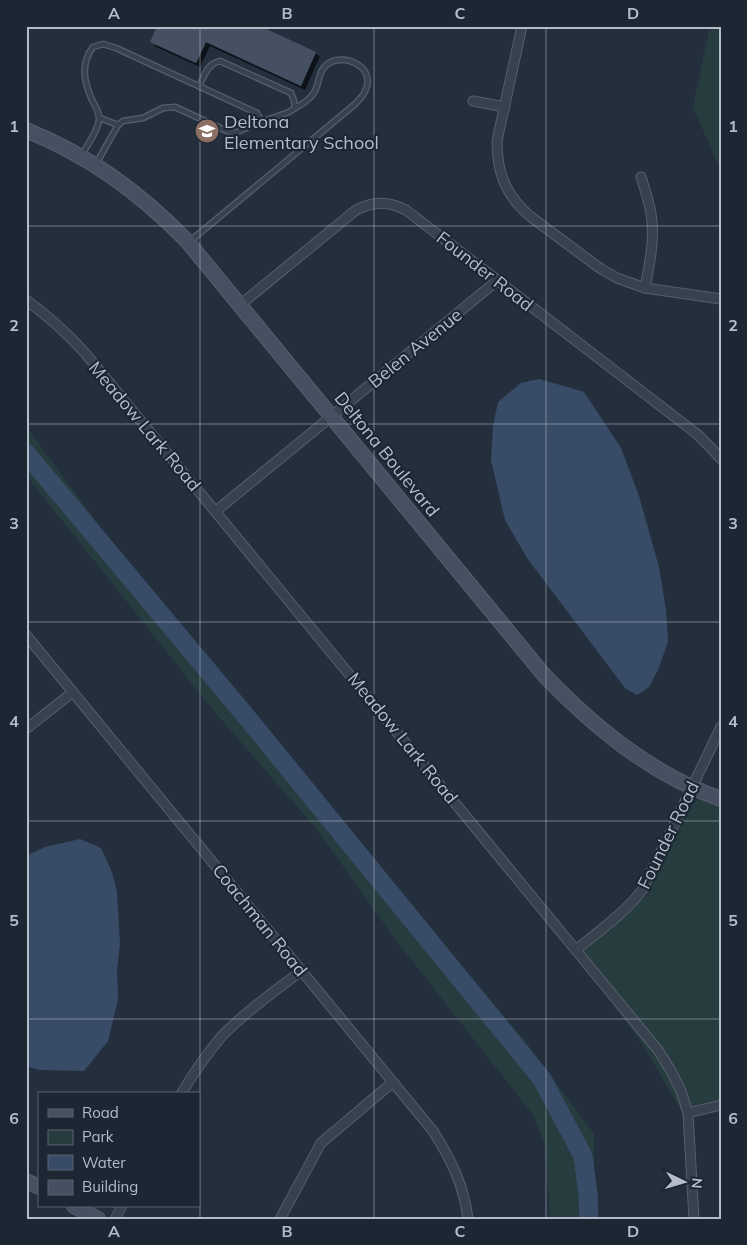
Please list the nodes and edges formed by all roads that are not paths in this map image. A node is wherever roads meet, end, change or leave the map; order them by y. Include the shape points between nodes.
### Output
1 (522, 26) edge
2 (199, 86) junction
3 (473, 101) dead end
4 (505, 107) junction
5 (295, 108) junction
6 (100, 118) junction
7 (258, 123) junction
8 (118, 125) junction
9 (26, 130) edge
10 (81, 156) junction
11 (96, 165) junction
12 (641, 177) dead end
13 (188, 242) junction
14 (498, 280) junction
15 (646, 288) junction
16 (721, 299) edge
17 (26, 300) edge
18 (240, 305) junction
19 (331, 416) junction
20 (721, 460) edge
21 (216, 511) junction
22 (26, 635) edge
23 (73, 692) junction
24 (721, 727) edge
25 (26, 730) edge
26 (692, 787) junction
27 (721, 799) edge
28 (576, 950) junction
29 (301, 971) junction
30 (393, 1082) junction
31 (182, 1092) edge
32 (721, 1105) edge
33 (688, 1113) junction
34 (26, 1181) edge
35 (38, 1187) edge
36 (78, 1208) edge
37 (98, 1219) edge
38 (280, 1219) edge
39 (468, 1219) edge
40 (694, 1219) edge

1 - 4 street
2 - 5 lane via 209,66 220,62 291,94
2 - 6 lane via 116,48 103,44 93,47 84,66 85,80
2 - 7 lane via 257,113
3 - 4 street
4 - 15 street via 497,141 497,157 510,196 531,217 601,269
5 - 7 lane
5 - 13 lane via 309,100 320,71 329,63 351,61 366,74 367,85 354,105
6 - 8 lane
6 - 10 lane
7 - 8 lane via 234,133 175,107 162,108
8 - 11 lane
9 - 10 main road, Deltona Boulevard
10 - 11 main road, Deltona Boulevard
11 - 13 main road, Deltona Boulevard via 143,199
12 - 15 street via 652,222
13 - 18 main road, Deltona Boulevard
14 - 18 street, Founder Road via 406,210 388,203 377,203 356,210
14 - 19 street, Belen Avenue
14 - 20 street, Founder Road via 697,434
15 - 16 street
17 - 21 street, Meadow Lark Road via 60,327 85,353
18 - 19 main road, Deltona Boulevard
19 - 21 street, Belen Avenue
19 - 26 main road, Deltona Boulevard via 567,700 618,743
21 - 28 street, Meadow Lark Road
22 - 23 street, Coachman Road
23 - 25 street
23 - 29 street, Coachman Road
24 - 26 street, Founder Road
26 - 27 main road, Deltona Boulevard
26 - 28 street, Founder Road via 635,901
28 - 33 street, Meadow Lark Road via 658,1050 672,1071
29 - 30 street, Coachman Road
29 - 31 street via 222,1036
30 - 38 street via 321,1143
30 - 39 street, Coachman Road via 445,1150 462,1189
32 - 33 street
33 - 40 street, Meadow Lark Road
34 - 35 main road
36 - 37 main road

